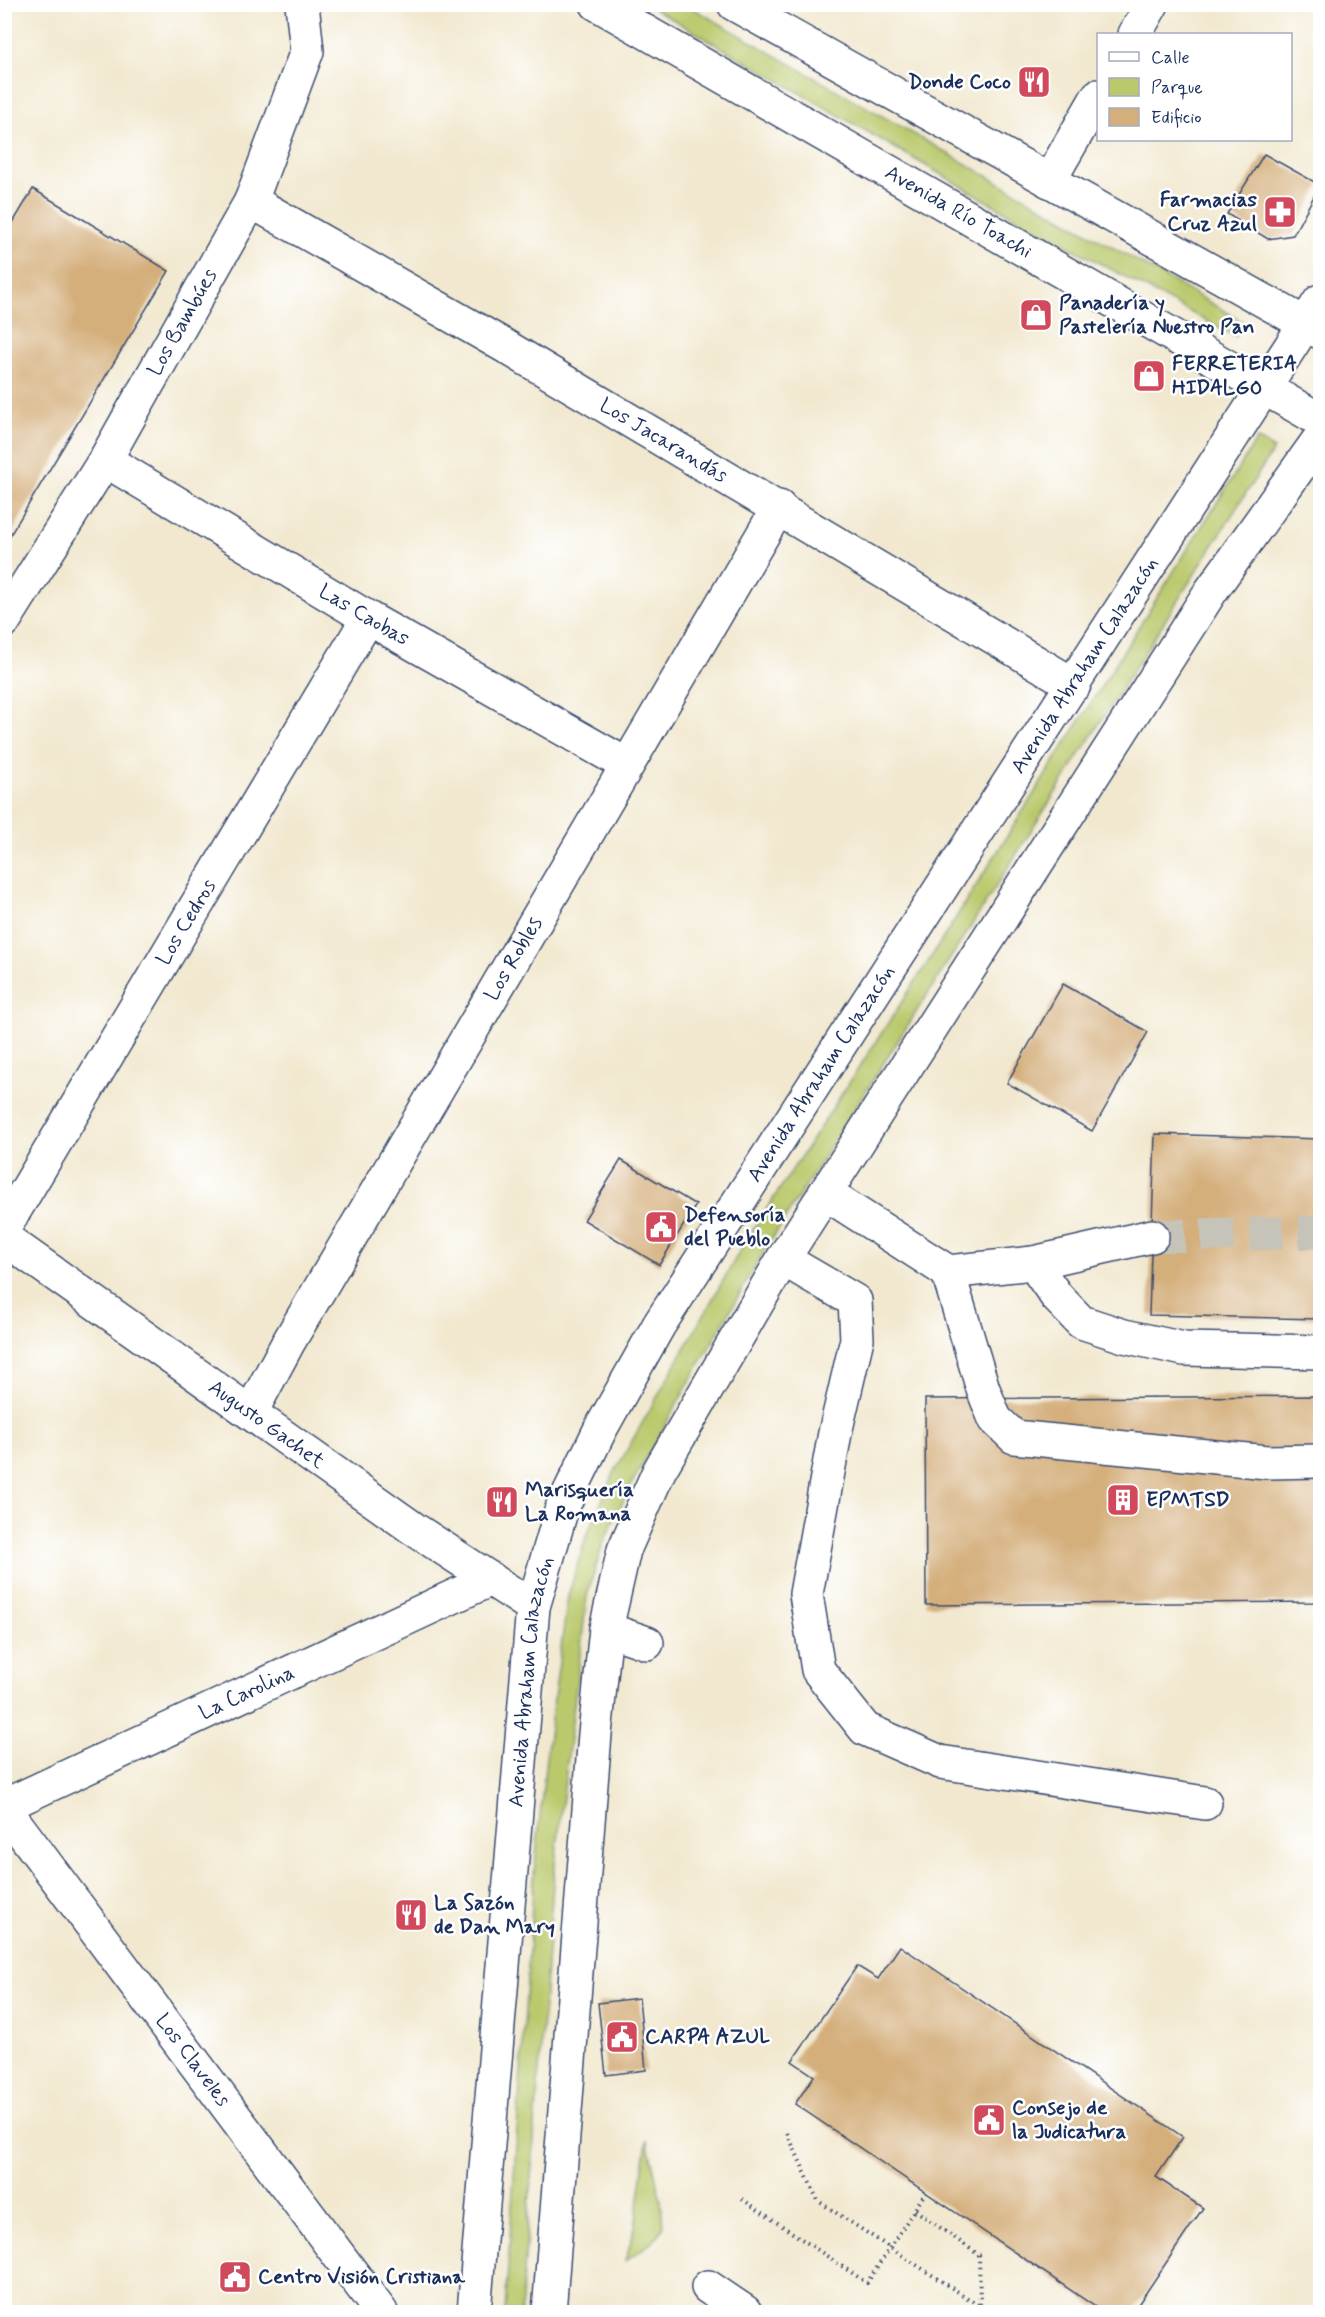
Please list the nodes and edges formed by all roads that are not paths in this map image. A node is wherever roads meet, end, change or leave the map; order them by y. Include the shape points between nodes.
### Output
1 (302, 4) edge
2 (597, 4) edge
3 (734, 4) edge
4 (1152, 4) edge
5 (1136, 33) edge
6 (1097, 98) edge
7 (1049, 181) junction
8 (251, 201) junction
9 (1316, 319) edge
10 (1264, 388) junction
11 (1320, 420) edge
12 (1320, 438) edge
13 (105, 460) junction
14 (778, 507) junction
15 (368, 618) junction
16 (4, 621) edge
17 (1074, 685) junction
18 (627, 765) junction
19 (825, 1193) junction
20 (4, 1228) edge
21 (1152, 1236) tunnel mouth
22 (4, 1238) edge
23 (783, 1259) junction
24 (1034, 1263) junction
25 (948, 1272) junction
26 (1320, 1352) edge
27 (251, 1412) junction
28 (1320, 1461) edge
29 (491, 1579) junction
30 (533, 1607) junction
31 (606, 1629) junction
32 (647, 1643) dead end
33 (1205, 1803) dead end
34 (4, 1807) edge
35 (708, 2287) dead end
36 (381, 2313) edge
37 (474, 2313) edge
38 (549, 2313) edge
39 (746, 2313) edge

1 - 8 street, Los Bambúes via 307,51
2 - 10 street, Avenida Río Toachi
3 - 7 street
4 - 5 street
6 - 7 street
7 - 9 street
8 - 13 street, Los Bambúes
8 - 14 street, Los Jacarandás
9 - 10 street, Avenida Abraham Calazacón
10 - 11 street, Avenida Río Toachi
10 - 17 street, Avenida Abraham Calazacón
12 - 19 street via 1211,591
13 - 15 street, Las Caobas
13 - 16 street, Los Bambúes
14 - 17 street, Los Jacarandás
14 - 18 street, Los Robles
15 - 18 street, Las Caobas
15 - 20 street, Los Cedros
17 - 30 street, Avenida Abraham Calazacón via 659,1325 562,1508
18 - 27 street, Los Robles
19 - 23 street
19 - 25 street
21 - 24 street
22 - 27 street, Augusto Gachet
23 - 31 street via 659,1471 624,1550
23 - 33 street via 855,1300 857,1339 835,1433 806,1594 818,1670 865,1729 940,1762
24 - 25 street
24 - 26 street via 1057,1298 1081,1322 1124,1336 1184,1349
25 - 28 street via 995,1419 1014,1437 1267,1462
27 - 29 street, Augusto Gachet
29 - 30 street, Augusto Gachet
29 - 34 street, La Carolina
30 - 37 street, Avenida Abraham Calazacón
31 - 32 street
31 - 38 street
34 - 36 street, Los Claveles
35 - 39 street

